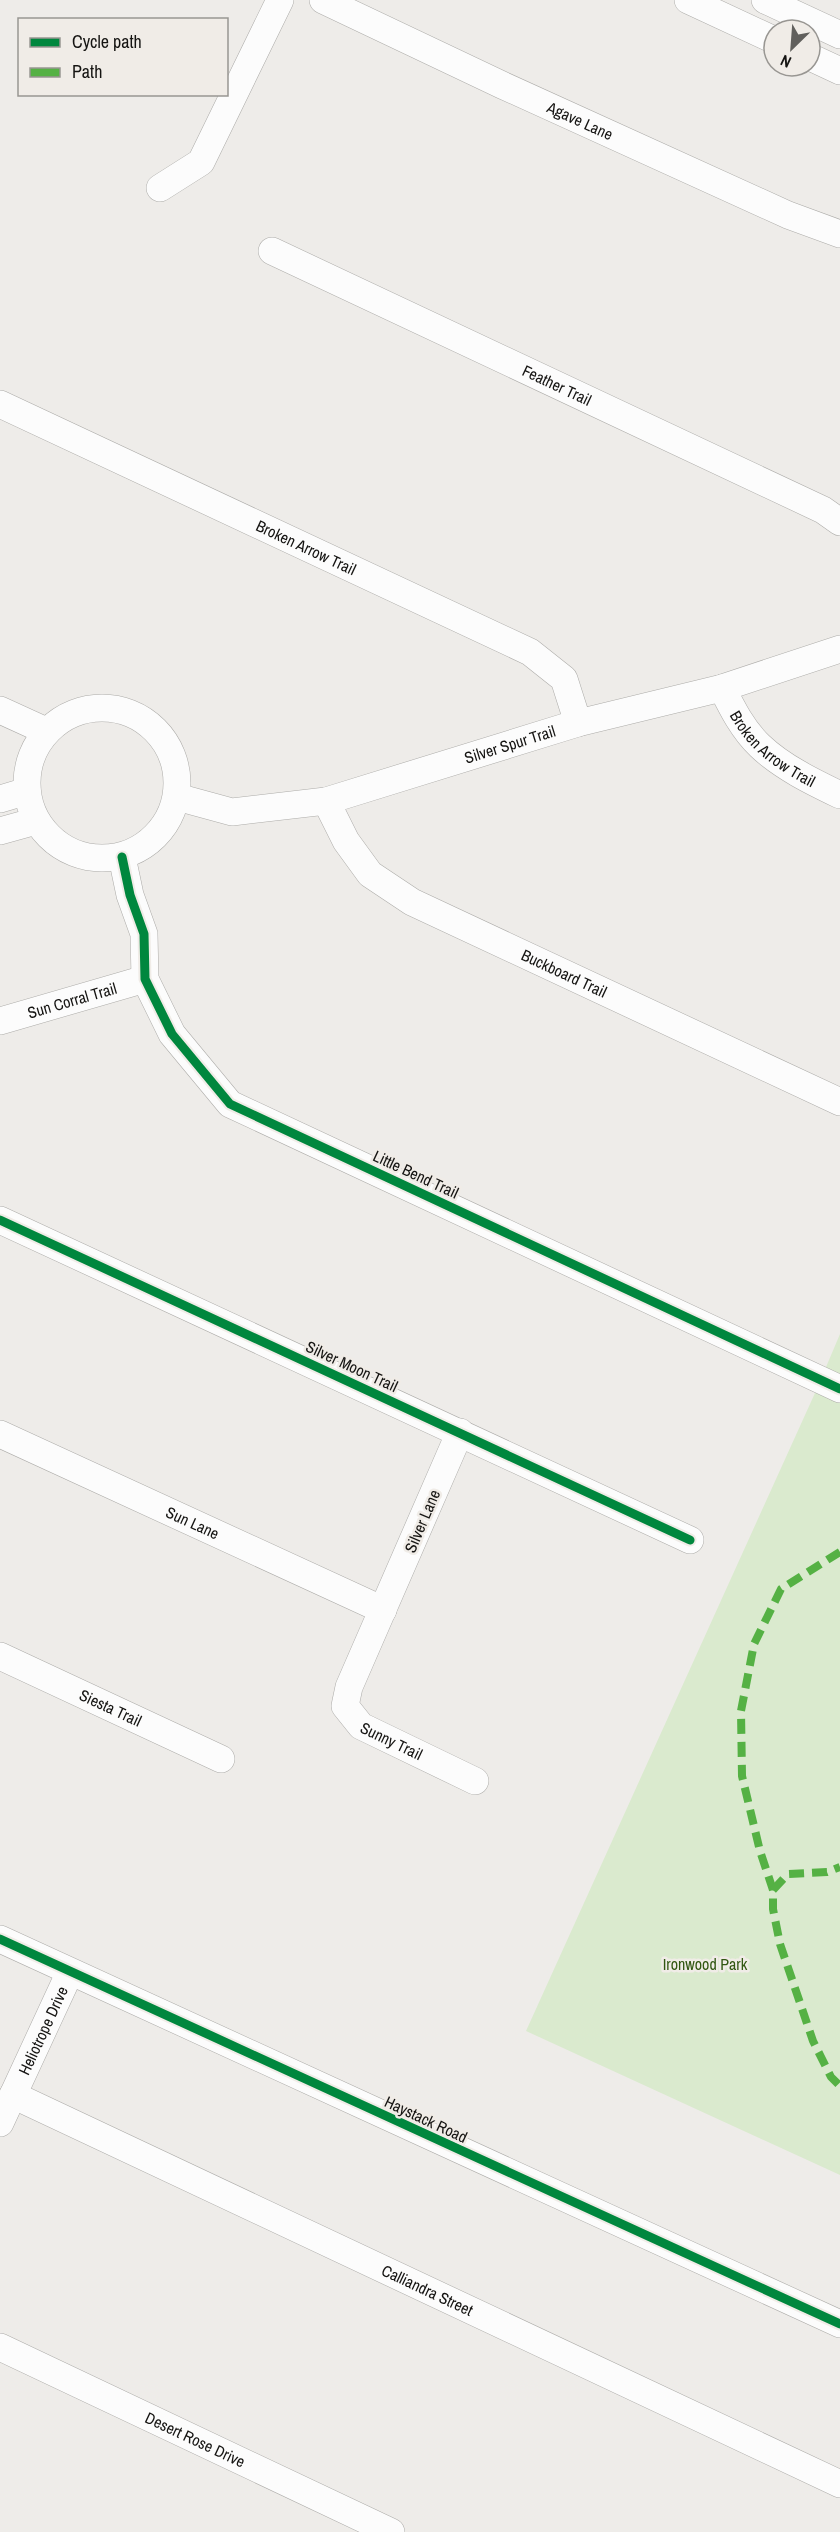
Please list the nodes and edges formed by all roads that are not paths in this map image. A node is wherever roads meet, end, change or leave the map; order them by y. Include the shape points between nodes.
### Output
1 (280, 0) edge
2 (323, 0) edge
3 (688, 0) edge
4 (765, 0) edge
5 (762, 34) edge
6 (840, 35) edge
7 (822, 63) edge
8 (840, 71) edge
9 (160, 188) dead end
10 (840, 234) edge
11 (272, 251) dead end
12 (0, 404) edge
13 (840, 522) edge
14 (840, 649) edge
15 (722, 688) junction
16 (0, 710) edge
17 (578, 723) junction
18 (46, 731) junction
19 (27, 791) junction
20 (840, 795) edge
21 (177, 797) junction
22 (0, 799) edge
23 (326, 801) junction
24 (36, 821) junction
25 (0, 831) edge
26 (122, 856) junction
27 (145, 979) junction
28 (0, 1021) edge
29 (840, 1102) edge
30 (0, 1220) edge
31 (840, 1389) edge
32 (460, 1432) junction
33 (0, 1434) edge
34 (690, 1540) dead end
35 (383, 1610) junction
36 (0, 1656) edge
37 (221, 1759) dead end
38 (474, 1781) dead end
39 (0, 1939) edge
40 (70, 1972) junction
41 (13, 2095) junction
42 (0, 2123) edge
43 (840, 2324) edge
44 (0, 2348) edge
45 (840, 2484) edge
46 (390, 2532) edge

1 - 9 street via 201,162
2 - 10 street, Agave Lane via 746,196
3 - 5 street
4 - 6 street
7 - 8 street
11 - 13 street, Feather Trail via 823,510
12 - 17 street, Broken Arrow Trail via 530,652 564,679
14 - 15 street, Silver Spur Trail
15 - 17 street, Silver Spur Trail
15 - 20 street, Broken Arrow Trail via 739,720 760,746 811,781
16 - 18 street
17 - 23 street, Silver Spur Trail
18 - 19 street via 28,764
18 - 21 street via 72,713 104,707 136,715 161,736 176,765
19 - 22 street
19 - 24 street
21 - 23 street, Silver Spur Trail via 232,812
21 - 26 street via 166,824 147,844
23 - 29 street, Buckboard Trail via 346,841 370,874 411,902
24 - 25 street
24 - 26 street via 47,836 82,856
26 - 27 street, Little Bend Trail via 144,934
27 - 28 street, Sun Corral Trail
27 - 31 street, Little Bend Trail via 172,1034 230,1104
30 - 32 street, Silver Moon Trail
32 - 34 street, Silver Moon Trail
32 - 35 street, Silver Lane
33 - 35 street, Sun Lane
35 - 38 street, Sunny Trail via 345,1706 361,1726
36 - 37 street, Siesta Trail
39 - 40 street, Haystack Road
40 - 41 street, Heliotrope Drive
40 - 43 street, Haystack Road
41 - 42 street, Heliotrope Drive
41 - 45 street, Calliandra Street
44 - 46 street, Desert Rose Drive

